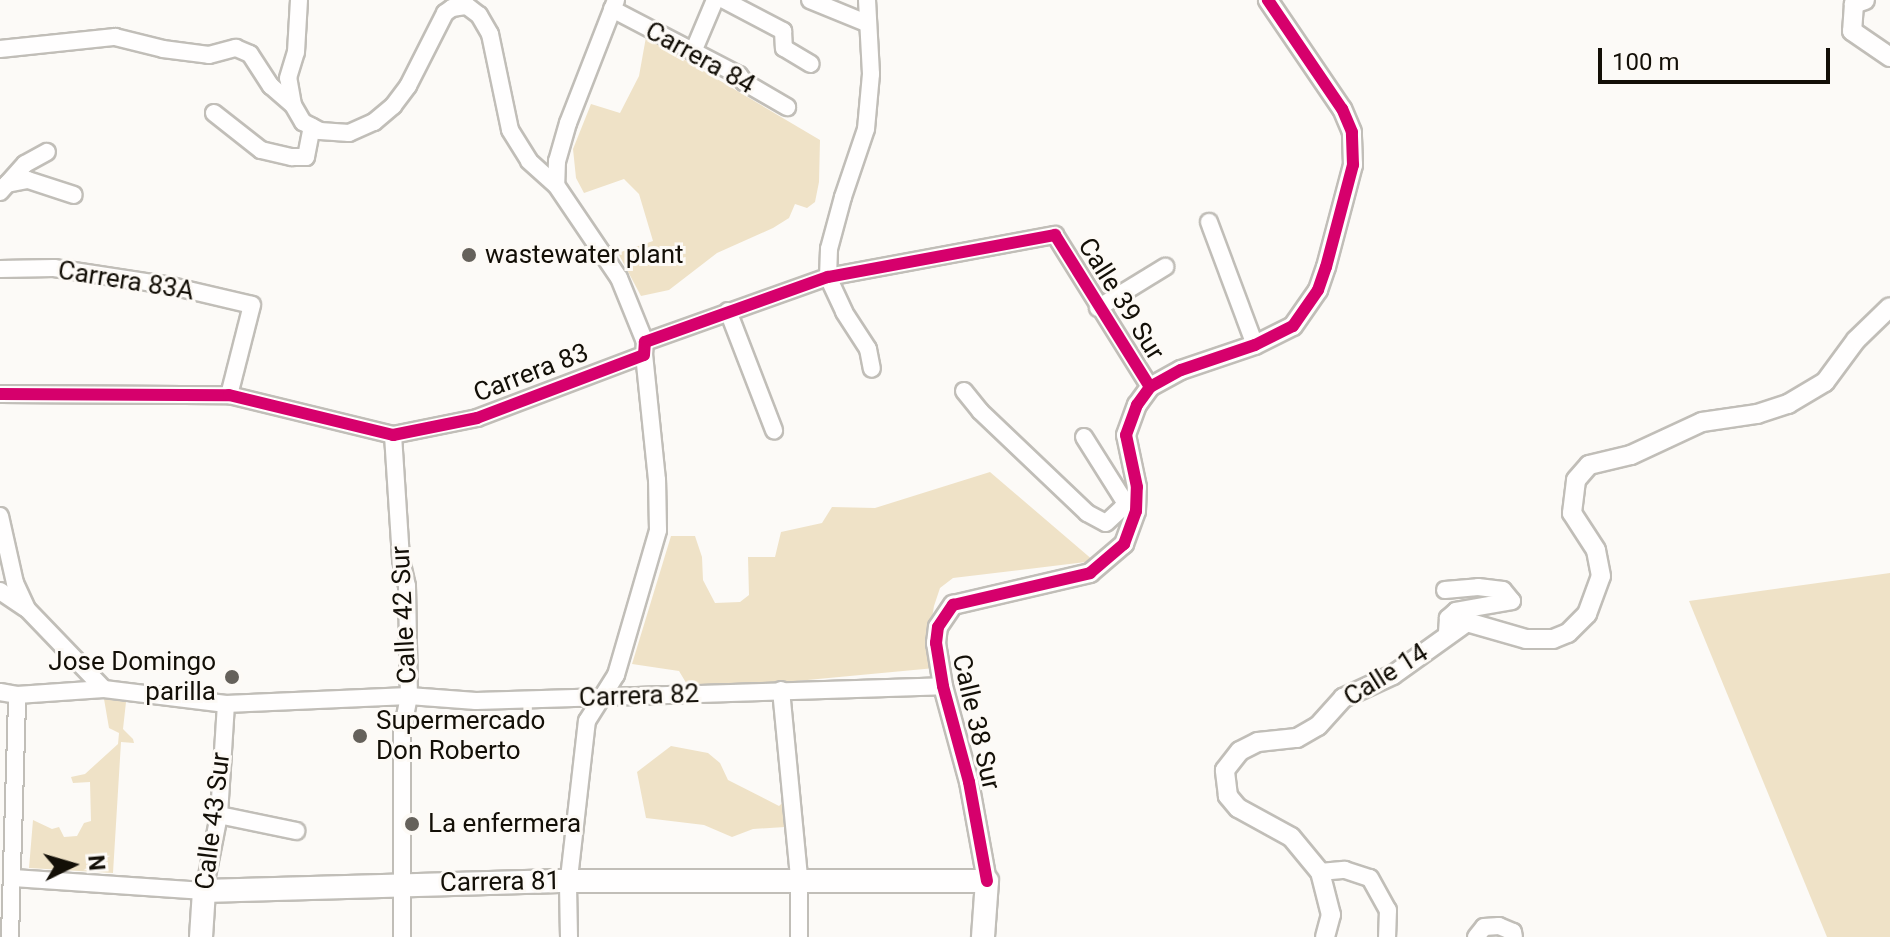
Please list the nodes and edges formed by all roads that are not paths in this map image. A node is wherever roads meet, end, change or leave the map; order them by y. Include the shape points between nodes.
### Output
1 (299, 0) edge
2 (715, 0) edge
3 (724, 0) edge
4 (810, 0) edge
5 (867, 0) edge
6 (1268, 0) edge
7 (1865, 0) edge
8 (614, 4) edge
9 (866, 23) junction
10 (0, 49) edge
11 (693, 52) junction
12 (1890, 57) edge
13 (811, 64) dead end
14 (293, 105) junction
15 (787, 107) dead end
16 (214, 113) dead end
17 (312, 127) junction
18 (47, 152) dead end
19 (556, 185) junction
20 (4, 188) edge
21 (74, 195) dead end
22 (1209, 222) dead end
23 (1055, 235) joint
24 (1165, 267) dead end
25 (0, 269) edge
26 (828, 277) junction
27 (1890, 307) edge
28 (1098, 308) junction
29 (728, 311) junction
30 (1255, 345) junction
31 (644, 348) junction
32 (872, 369) dead end
33 (1150, 387) junction
34 (964, 391) dead end
35 (0, 394) edge
36 (229, 395) junction
37 (774, 430) dead end
38 (393, 435) junction
39 (1084, 437) dead end
40 (1133, 510) junction
41 (0, 516) edge
42 (1445, 590) dead end
43 (0, 591) edge
44 (27, 609) junction
45 (1447, 633) junction
46 (943, 686) junction
47 (104, 689) junction
48 (781, 690) junction
49 (0, 692) edge
50 (17, 695) junction
51 (409, 696) junction
52 (605, 698) junction
53 (226, 704) junction
54 (7, 795) edge
55 (219, 815) junction
56 (296, 831) dead end
57 (1320, 872) junction
58 (14, 878) junction
59 (569, 881) junction
60 (799, 881) junction
61 (987, 881) junction
62 (401, 884) junction
63 (204, 891) junction
64 (10, 937) edge
65 (201, 937) edge
66 (402, 937) edge
67 (569, 937) edge
68 (799, 937) edge
69 (983, 937) edge
70 (1325, 937) edge
71 (1387, 937) edge
72 (1476, 937) edge
73 (1514, 937) edge

1 - 14 street via 296,52 288,78
2 - 11 street
3 - 13 street via 783,31 784,48
4 - 9 street
5 - 9 street
6 - 30 street via 1335,99 1352,132 1353,165 1318,290 1293,326
7 - 12 street via 1854,4 1852,31
8 - 11 street, Carrera 84
8 - 19 street via 568,123
9 - 26 street via 871,74 866,129 829,249
10 - 14 street via 115,37 209,55 236,48 250,54 271,86
11 - 15 street, Carrera 84
14 - 17 street
16 - 17 street via 261,150 292,157 306,157
17 - 19 street via 349,133 374,122 408,86 445,13 461,6 474,10 490,34 510,130 529,161
18 - 20 street via 25,164
19 - 31 street via 619,278
20 - 21 street via 28,180
22 - 30 street
23 - 26 street, Carrera 83
23 - 28 street, Calle 39 Sur
24 - 28 street
25 - 36 street, Carrera 83A via 54,268 167,285 252,305
26 - 29 street, Carrera 83
26 - 32 street via 868,349
27 - 45 street, Calle 14 via 1856,340 1825,382 1788,404 1702,422 1631,455 1589,465 1572,492 1572,513 1596,550 1601,576 1587,614 1568,633 1526,639 1467,622
28 - 33 street, Calle 39 Sur
29 - 31 street, Carrera 83
29 - 37 street
30 - 33 street via 1181,370
31 - 38 street, Carrera 83 via 477,418
31 - 52 street via 658,530
33 - 40 street, Calle 38 Sur via 1126,435 1137,487
34 - 40 street via 1087,513 1106,523 1122,508
35 - 36 street, Carrera 83
36 - 38 street, Carrera 83
38 - 51 street, Calle 42 Sur via 407,586
39 - 40 street
40 - 46 street, Calle 38 Sur via 1124,544 1090,573 953,605 938,627 936,643
41 - 44 street via 15,583
42 - 45 street via 1503,590 1512,601 1456,611 1448,618
43 - 44 street
44 - 47 street
45 - 57 street, Calle 14 via 1393,675 1343,698 1318,726 1297,738 1258,742 1240,751 1225,770 1228,796 1238,808 1291,837
46 - 48 street, Carrera 82
46 - 61 street, Calle 38 Sur via 969,782
47 - 50 street, Carrera 82
47 - 53 street, Carrera 82
48 - 52 street, Carrera 82
48 - 60 street
49 - 50 street, Carrera 82
50 - 54 street
51 - 52 street, Carrera 82 via 476,701
51 - 53 street, Carrera 82
51 - 62 street, Calle 42 Sur via 402,732
52 - 59 street via 587,721
53 - 55 street, Calle 43 Sur
54 - 58 street
55 - 56 street
55 - 63 street, Calle 43 Sur
57 - 70 street, Calle 14 via 1331,915
57 - 71 street via 1345,870 1370,878 1388,910
58 - 63 street, Carrera 81
58 - 64 street
59 - 60 main road, Carrera 81
59 - 62 main road, Carrera 81
59 - 67 street
60 - 61 main road, Carrera 81
60 - 68 street
61 - 69 main road, Calle 38 Sur
62 - 63 main road, Carrera 81
62 - 66 street, Calle 42 Sur
63 - 65 main road, Calle 43 Sur
72 - 73 street via 1484,927 1499,926

